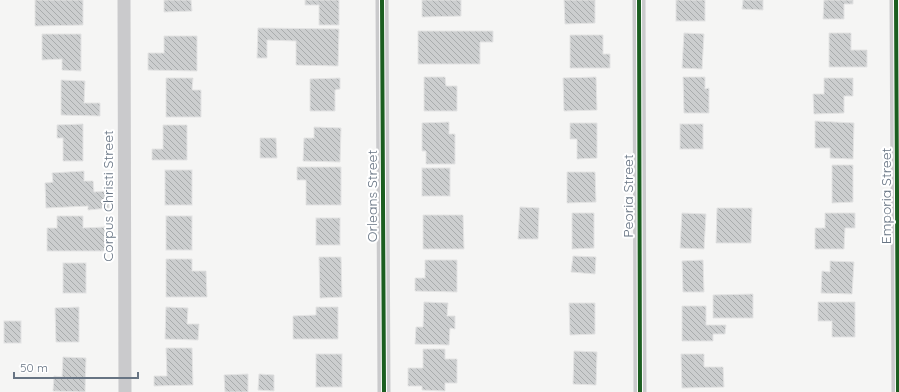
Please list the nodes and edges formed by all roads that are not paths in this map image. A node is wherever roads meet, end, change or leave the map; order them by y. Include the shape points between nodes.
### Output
1 (124, 0) edge
2 (382, 0) edge
3 (638, 0) edge
4 (896, 0) edge
5 (125, 392) edge
6 (384, 392) edge
7 (640, 392) edge
8 (898, 392) edge

1 - 5 street, Corpus Christi Street
2 - 6 street, Orleans Street
3 - 7 street, Peoria Street
4 - 8 street, Emporia Street

